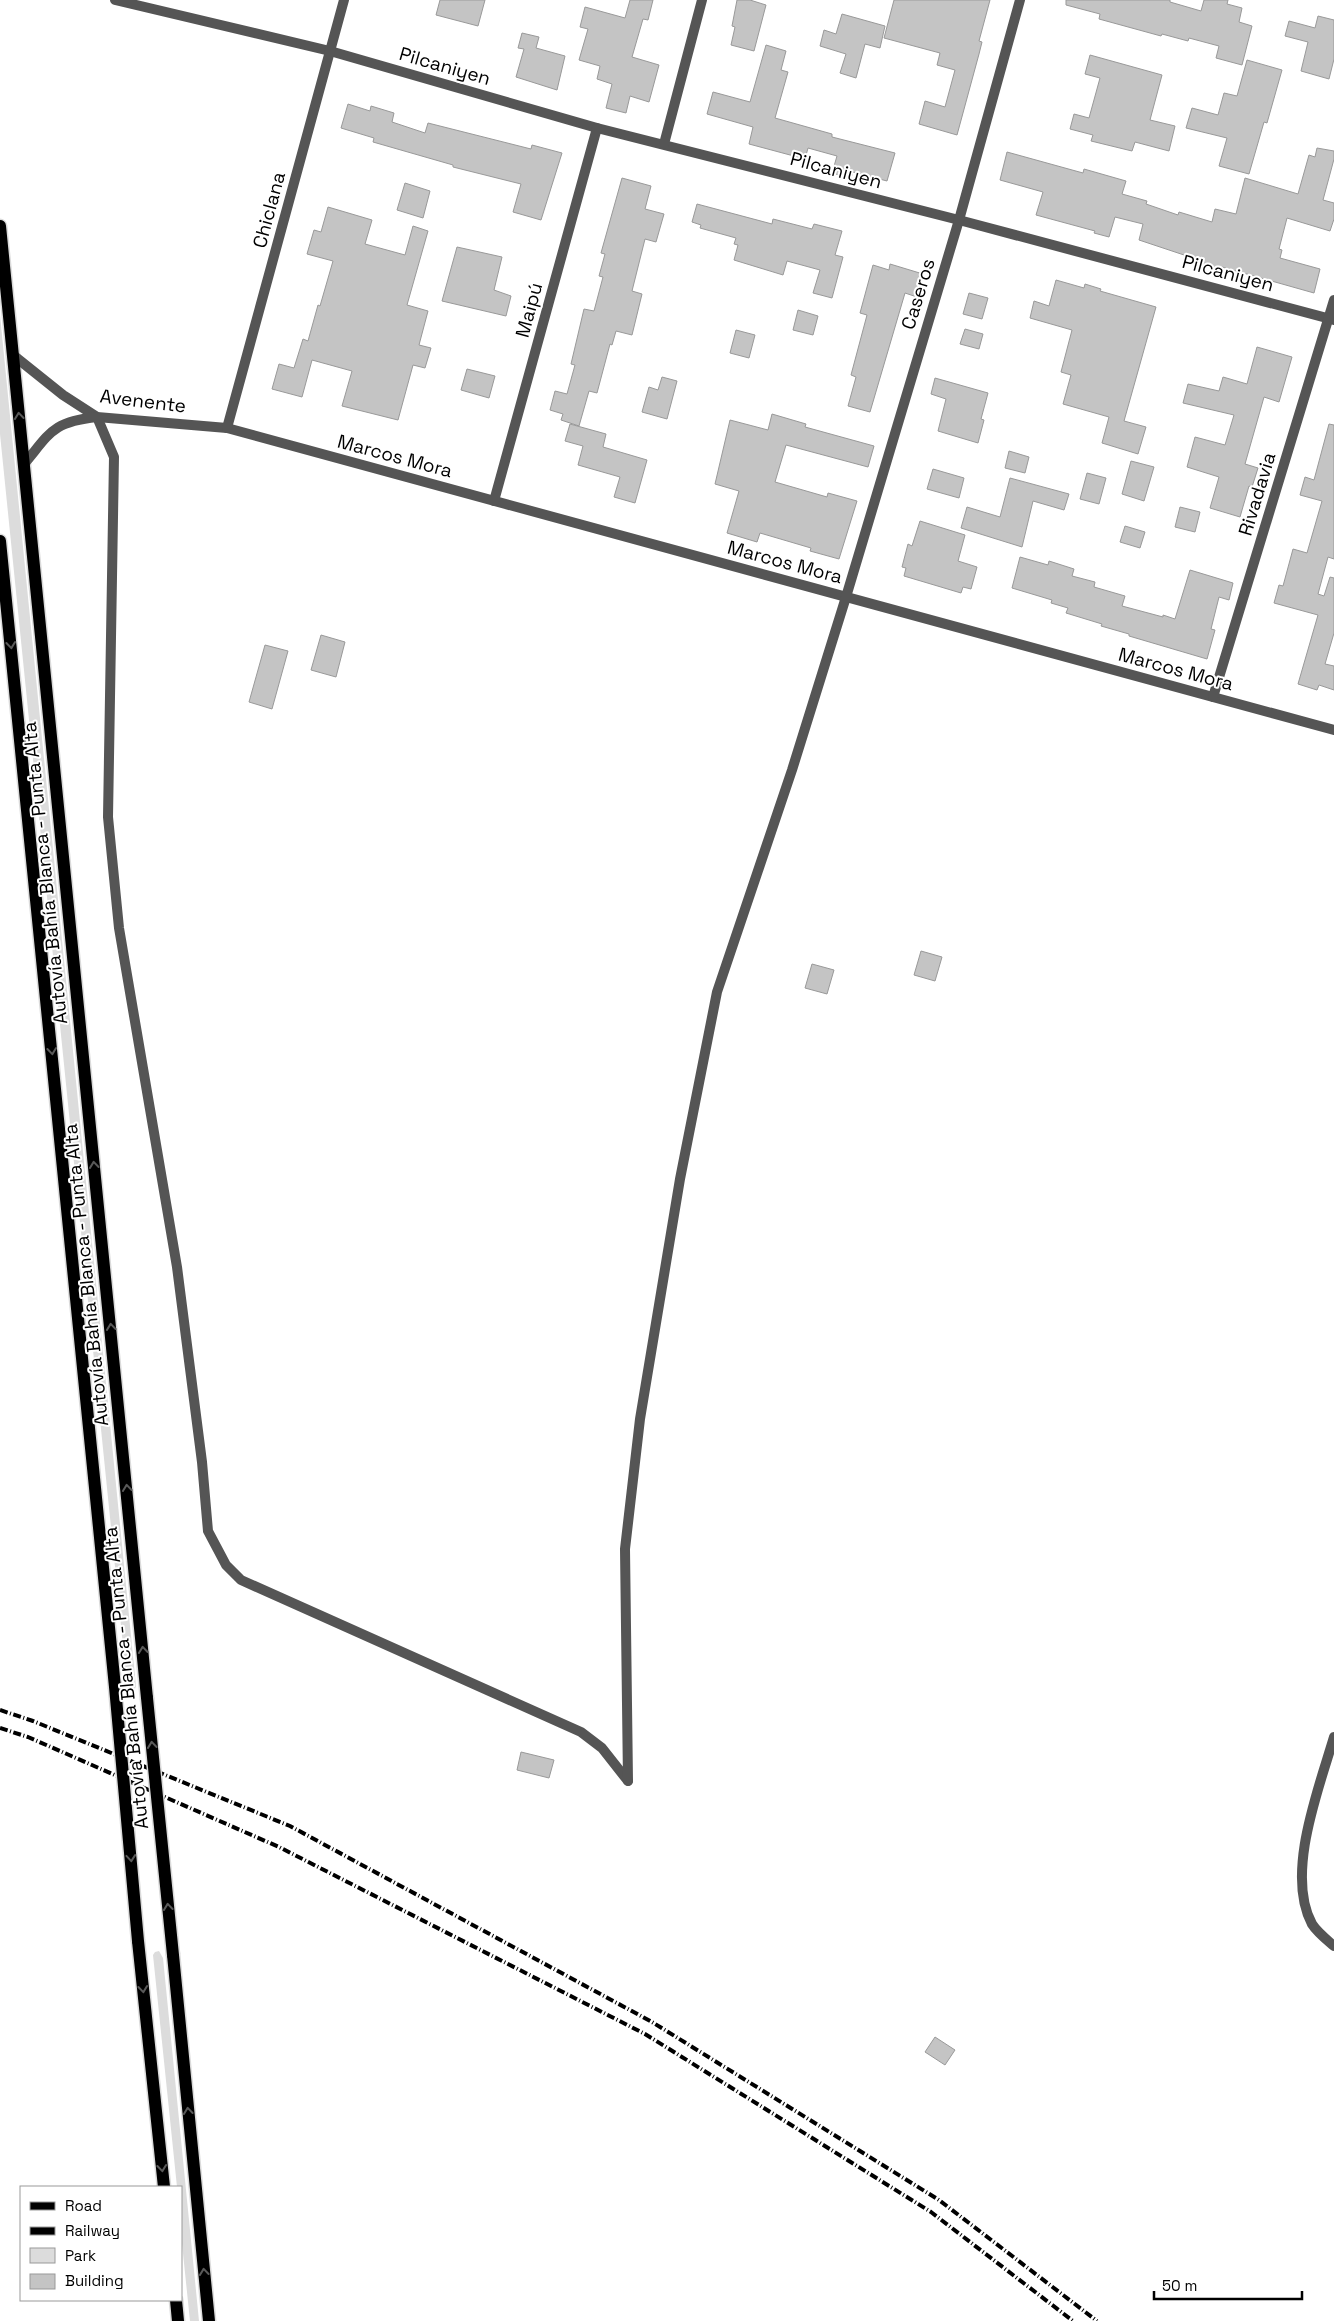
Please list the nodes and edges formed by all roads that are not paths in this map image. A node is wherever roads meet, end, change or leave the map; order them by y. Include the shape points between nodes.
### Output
1 (115, 0) edge
2 (344, 0) edge
3 (702, 0) edge
4 (1020, 0) edge
5 (330, 51) junction
6 (597, 128) junction
7 (664, 144) junction
8 (959, 220) junction
9 (0, 226) edge
10 (1334, 300) edge
11 (1331, 319) edge
12 (13, 356) junction
13 (97, 417) junction
14 (228, 428) junction
15 (24, 464) junction
16 (494, 501) junction
17 (0, 541) edge
18 (0, 545) edge
19 (846, 597) junction
20 (1214, 697) junction
21 (1334, 730) edge
22 (1334, 1737) edge
23 (1334, 1946) edge
24 (164, 2186) edge
25 (176, 2301) edge
26 (178, 2321) edge
27 (209, 2321) edge

1 - 5 street, Pilcaniyen
2 - 5 street, Chiclana
3 - 7 street
4 - 8 street, Caseros
5 - 6 street, Pilcaniyen
5 - 14 street, Chiclana
6 - 7 street, Pilcaniyen
6 - 16 street, Maipú
7 - 8 street, Pilcaniyen
8 - 11 street, Pilcaniyen
8 - 19 street, Caseros
9 - 12 main road, Autovía Bahía Blanca - Punta Alta
10 - 11 street, Rivadavia
11 - 20 street, Rivadavia
12 - 13 street, Avenente via 62,395
15 -> 12 main road, Autovía Bahía Blanca - Punta Alta
13 - 14 street, Avenente
13 - 15 street via 71,420 52,430
13 - 19 street, Caseros via 114,457 108,817 120,928 177,1267 208,1531 226,1565 241,1580 581,1732 602,1748 628,1781 625,1548 640,1419 680,1179 717,992
14 - 16 street, Marcos Mora
27 -> 15 main road, Autovía Bahía Blanca - Punta Alta, bridge
16 - 19 street, Marcos Mora
17 - 18 main road, Autovía Bahía Blanca - Punta Alta
18 -> 24 main road, Autovía Bahía Blanca - Punta Alta, bridge
19 - 20 street, Marcos Mora
20 - 21 street, Marcos Mora
22 - 23 street via 1306,1831 1302,1893 1313,1925
25 - 26 main road

